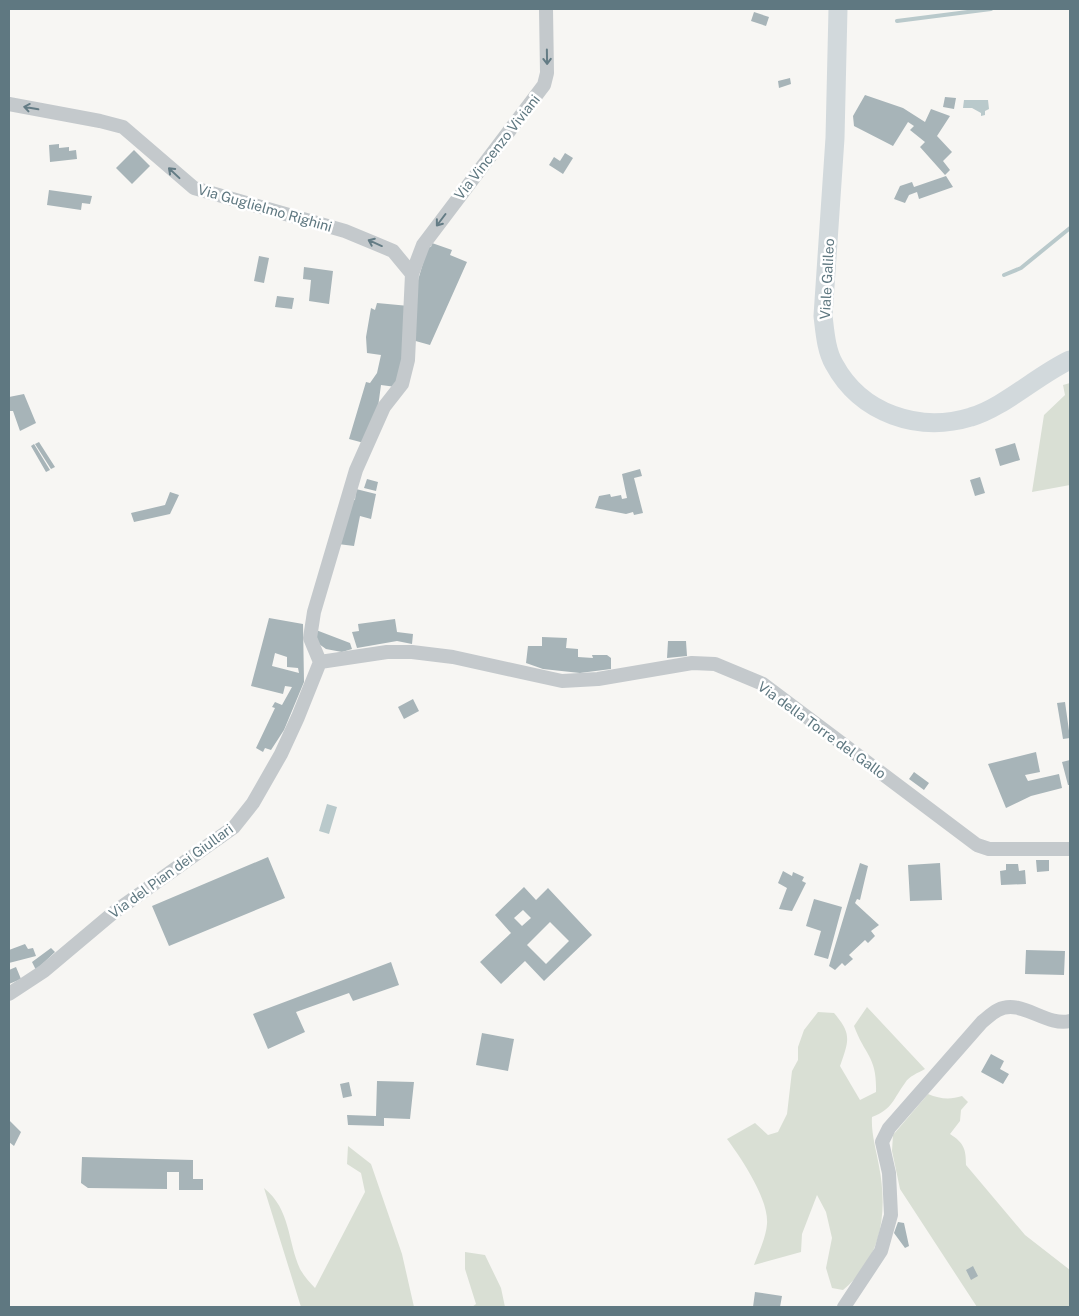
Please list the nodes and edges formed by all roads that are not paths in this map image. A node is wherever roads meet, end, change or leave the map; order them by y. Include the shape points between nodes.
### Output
1 (546, 9) edge
2 (838, 9) edge
3 (9, 104) edge
4 (412, 274) junction
5 (1070, 360) edge
6 (320, 662) junction
7 (1070, 850) edge
8 (9, 994) edge
9 (1070, 1021) edge
10 (844, 1307) edge

1 -> 4 street, Via Vincenzo Viviani via 547,73 544,84 423,245
2 - 5 main road, Viale Galileo via 835,138 824,316 826,342 834,364 858,396 875,408 923,423 946,423 973,417
4 -> 3 street, Via Guglielmo Righini via 393,252 374,242 194,188 123,127
4 - 6 street via 408,360 402,384 384,407 356,470 314,612 310,638
6 - 7 street, Via della Torre del Gallo via 387,652 425,653 562,681 598,679 692,663 715,664 763,684 977,845 989,849
6 - 8 street, Via del Pian dei Giullari via 281,754 253,803 234,827 113,913 44,971
9 - 10 street via 1060,1023 1013,1007 998,1010 982,1022 889,1128 882,1142 890,1173 891,1214 881,1251

